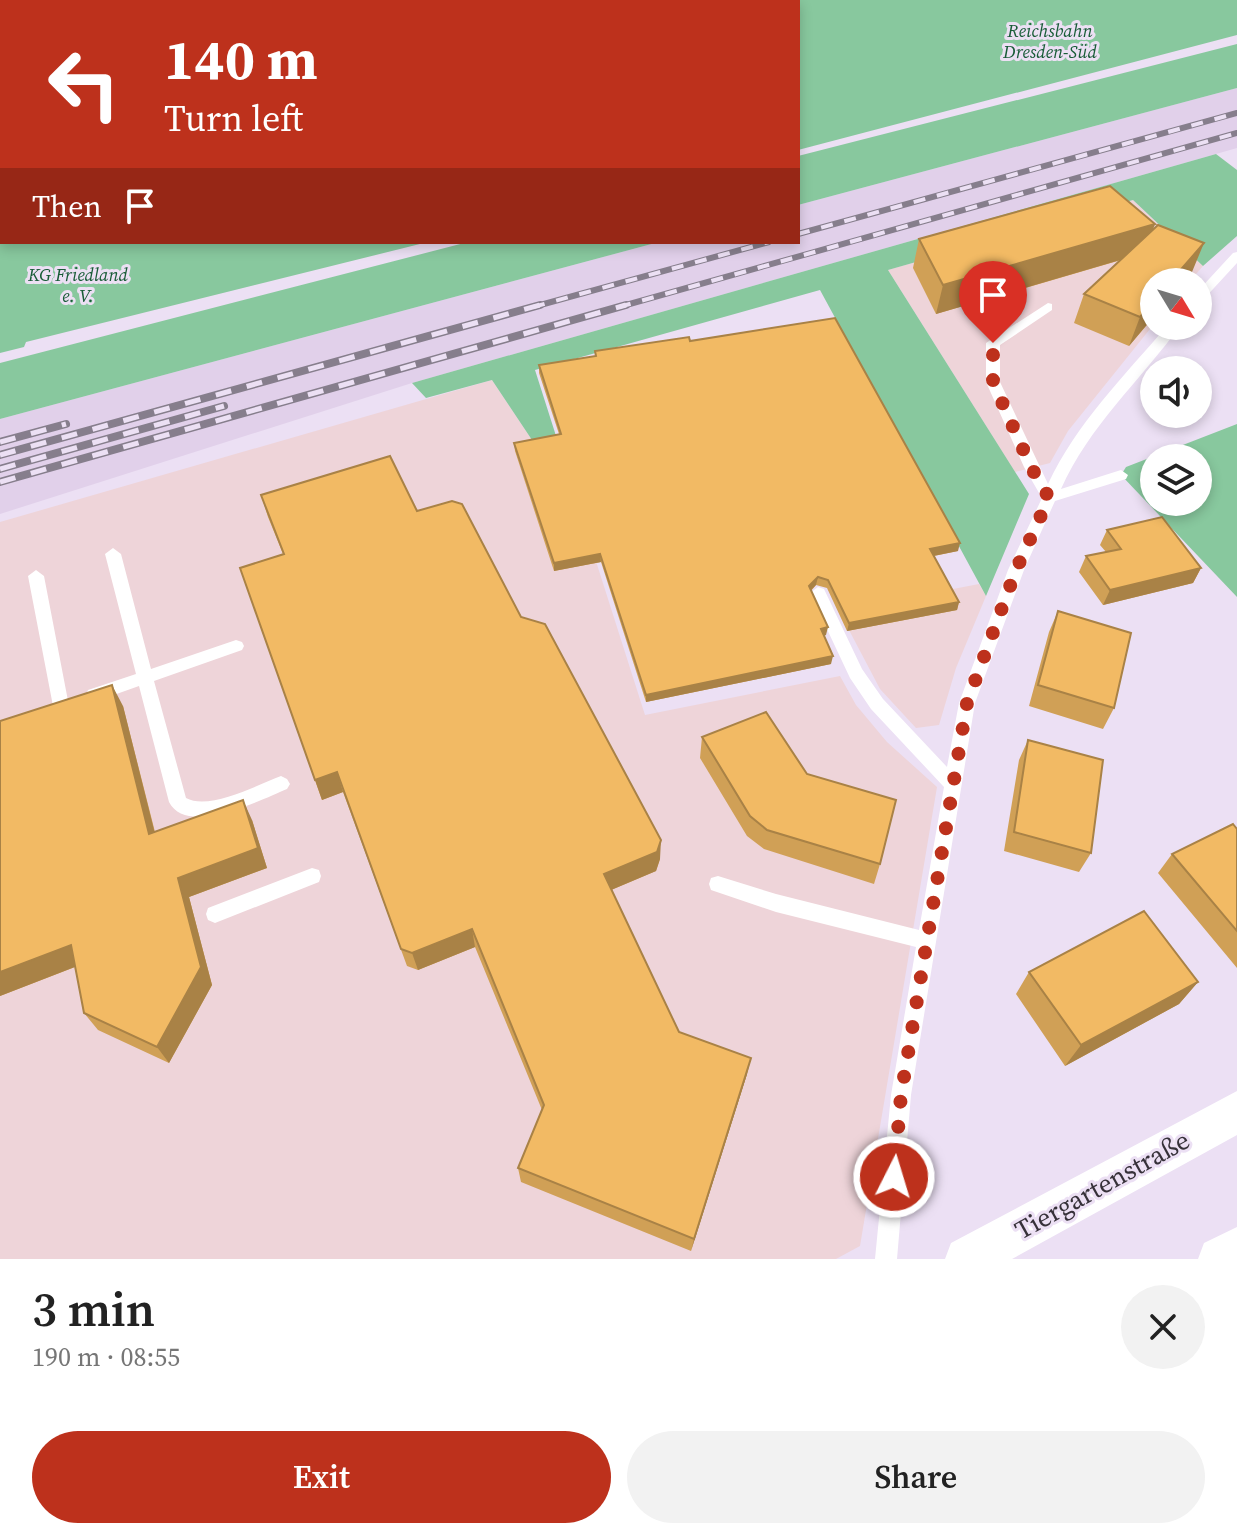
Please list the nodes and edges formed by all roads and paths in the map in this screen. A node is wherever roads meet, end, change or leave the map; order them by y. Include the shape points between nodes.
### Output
1 (1237, 256) edge
2 (1212, 283) edge
3 (1048, 307) dead end
4 (1162, 340) edge
5 (1121, 475) dead end
6 (1049, 498) junction
7 (113, 554) dead end
8 (36, 576) dead end
9 (818, 593) dead end
10 (236, 646) dead end
11 (145, 677) junction
12 (281, 784) dead end
13 (954, 786) junction
14 (312, 876) dead end
15 (718, 884) dead end
16 (215, 914) dead end
17 (926, 941) junction
18 (1237, 1112) edge
19 (1237, 1249) edge
20 (886, 1259) edge
21 (967, 1259) edge
22 (1220, 1259) edge

1 - 2 lane
3 - 6 lane via 993,343 993,382
4 - 6 lane via 1081,438
5 - 6 lane
6 - 13 lane via 975,680 957,748
7 - 11 lane
8 - 11 lane via 55,708
9 - 13 lane via 877,704
10 - 11 lane
11 - 12 lane via 183,809 210,809
13 - 17 lane
14 - 16 lane
15 - 17 lane
17 - 20 lane via 901,1095
18 - 21 street, Tiergartenstraße
19 - 22 street

